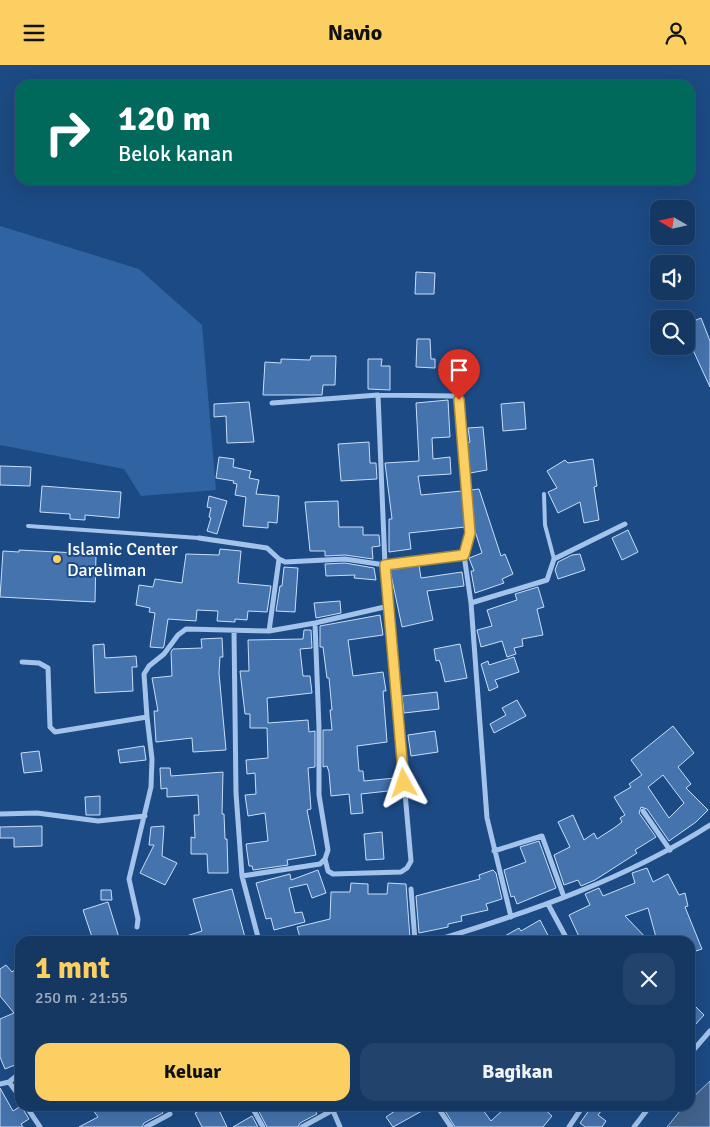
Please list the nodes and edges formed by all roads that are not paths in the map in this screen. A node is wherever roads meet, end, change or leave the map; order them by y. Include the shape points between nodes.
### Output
1 (378, 395) junction
2 (272, 403) dead end
3 (544, 494) dead end
4 (624, 525) dead end
5 (28, 526) dead end
6 (199, 539) joint
7 (464, 555) junction
8 (279, 559) junction
9 (554, 559) junction
10 (385, 565) junction
11 (471, 603) junction
12 (389, 606) junction
13 (315, 623) junction
14 (234, 631) junction
15 (269, 631) junction
16 (22, 662) dead end
17 (147, 717) junction
18 (643, 811) dead end
19 (0, 814) edge
20 (145, 816) junction
21 (710, 825) edge
22 (670, 850) junction
23 (494, 851) junction
24 (325, 859) junction
25 (242, 876) junction
26 (411, 889) dead end
27 (564, 897) junction
28 (548, 904) junction
29 (511, 917) junction
30 (137, 927) dead end
31 (258, 936) edge
32 (416, 936) edge
33 (450, 936) edge
34 (565, 936) edge
35 (710, 1031) edge
36 (695, 1048) edge
37 (15, 1077) edge
38 (9, 1082) junction
39 (0, 1084) edge
40 (15, 1090) edge
41 (29, 1111) edge
42 (253, 1111) edge
43 (327, 1111) edge
44 (333, 1111) edge
45 (440, 1111) edge
46 (580, 1111) edge
47 (646, 1111) edge
48 (170, 1113) dead end
49 (40, 1127) edge
50 (146, 1127) edge
51 (263, 1127) edge
52 (302, 1127) edge
53 (340, 1127) edge
54 (451, 1127) edge
55 (569, 1127) edge
56 (634, 1127) edge

1 - 2 street
1 - 7 street via 454,396 459,400 470,533
1 - 10 street
3 - 9 lane via 545,525
4 - 9 street
5 - 6 lane
6 - 8 street via 267,547
7 - 10 street
7 - 11 street
8 - 10 street via 285,562 345,559
8 - 15 street
9 - 11 street via 547,580
10 - 12 street
11 - 23 street via 487,818
12 - 13 street
12 - 24 street via 411,861 401,872 333,874 328,871
13 - 15 street
13 - 24 street via 320,728 319,795 328,850
14 - 15 street
14 - 17 street via 186,629 178,635 144,674
14 - 25 street via 236,793
16 - 17 street via 39,663 48,668 50,727 55,732
17 - 20 street via 152,759
18 - 22 street
19 - 20 street via 37,813 98,821
20 - 30 street via 129,879
21 - 22 street
22 - 27 street
23 - 27 street via 542,836
23 - 29 street
24 - 25 street via 320,864
25 - 31 street
26 - 32 street
27 - 28 street
28 - 29 street
28 - 34 street
29 - 33 street
35 - 36 street
37 - 38 street
38 - 39 street
38 - 40 street
41 - 49 street
42 - 51 street
43 - 52 street
44 - 53 street
45 - 54 street
46 - 55 street
47 - 56 street
48 - 50 street

